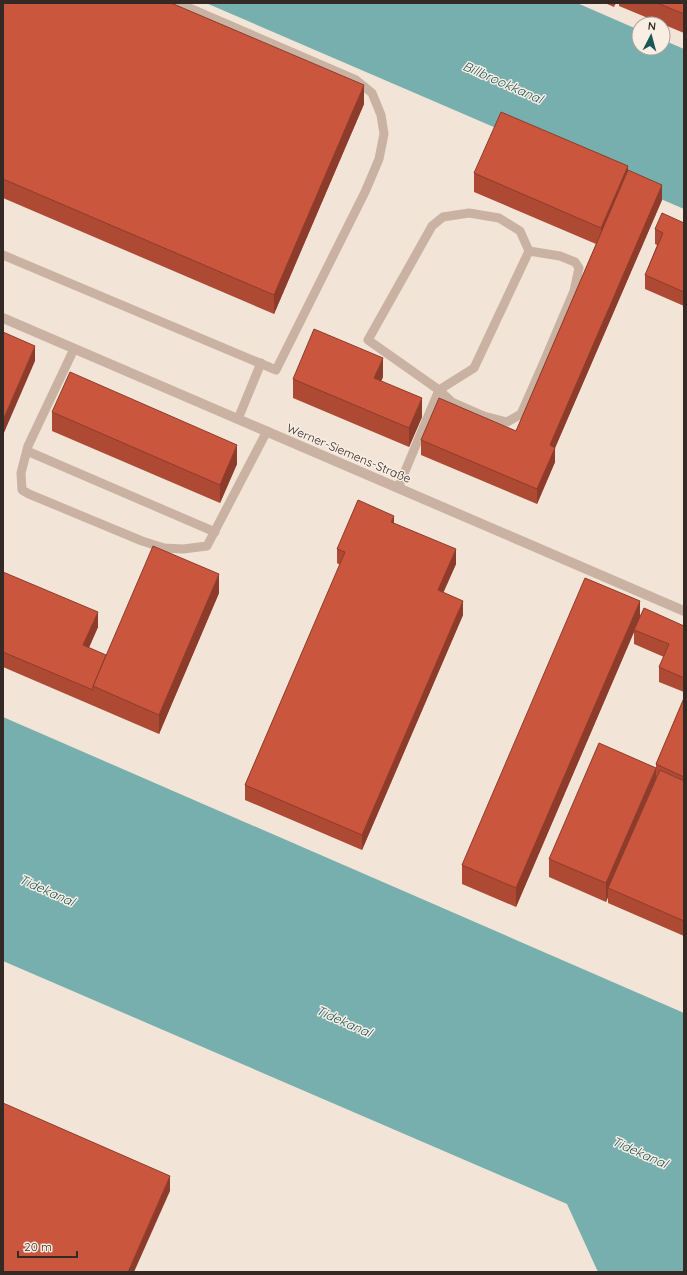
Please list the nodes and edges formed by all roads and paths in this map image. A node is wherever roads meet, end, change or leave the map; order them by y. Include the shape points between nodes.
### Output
1 (178, 3) edge
2 (529, 251) junction
3 (3, 255) edge
4 (3, 318) edge
5 (74, 349) junction
6 (261, 363) junction
7 (439, 390) junction
8 (238, 419) junction
9 (267, 431) junction
10 (27, 451) junction
11 (398, 488) junction
12 (215, 532) junction
13 (684, 611) edge

1 - 6 lane via 356,80 372,93 381,115 384,134 379,159 366,192 276,370
2 - 7 lane via 474,368
2 - 7 lane via 560,256 575,262 579,268 574,291 521,414 507,422 484,416 452,402
2 - 7 lane via 520,231 499,218 469,214 444,217 432,226 368,340
3 - 6 lane
4 - 5 street, Werner-Siemens-Straße
5 - 8 street, Werner-Siemens-Straße
5 - 10 lane
6 - 8 lane
7 - 11 lane
8 - 9 street, Werner-Siemens-Straße
9 - 11 street, Werner-Siemens-Straße
9 - 12 lane
10 - 12 lane
10 - 12 lane via 21,473 22,490 29,494 164,548 207,546
11 - 13 street, Werner-Siemens-Straße

